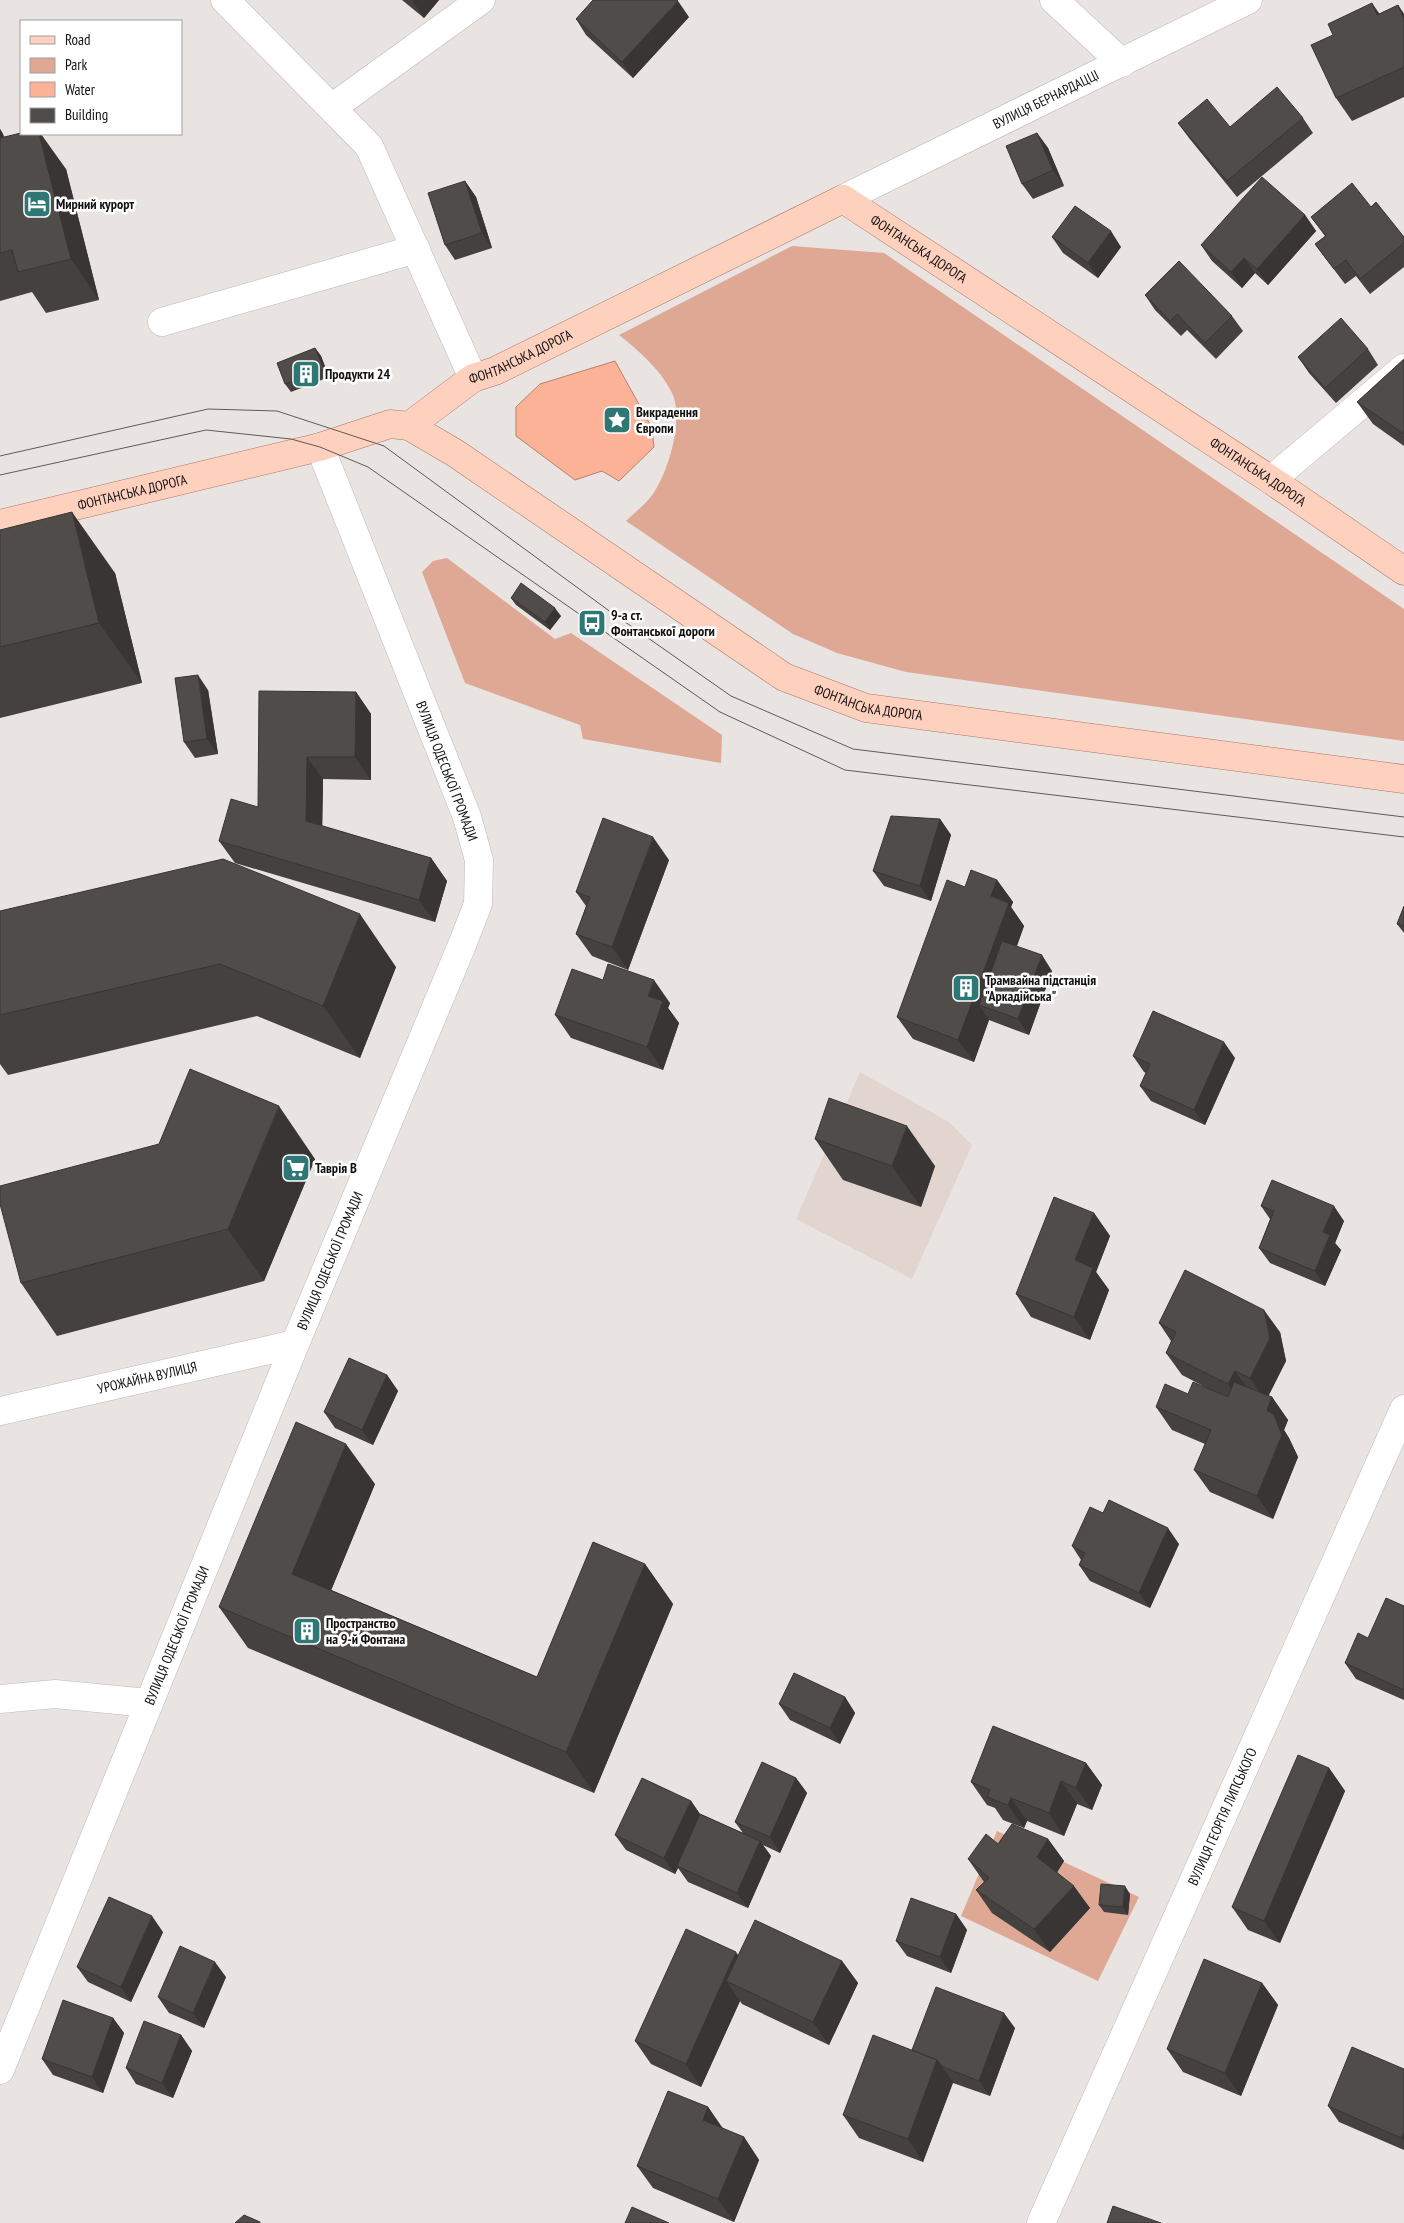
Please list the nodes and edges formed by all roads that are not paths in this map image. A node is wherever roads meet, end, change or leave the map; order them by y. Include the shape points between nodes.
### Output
1 (225, 0) edge
2 (481, 0) edge
3 (1054, 0) edge
4 (1248, 0) edge
5 (1122, 63) junction
6 (333, 107) junction
7 (843, 199) junction
8 (416, 250) junction
9 (162, 322) dead end
10 (1404, 368) edge
11 (474, 378) junction
12 (409, 426) junction
13 (320, 447) junction
14 (1270, 480) junction
15 (0, 524) edge
16 (1404, 571) edge
17 (1404, 779) edge
18 (296, 1344) junction
19 (1404, 1409) edge
20 (0, 1411) edge
21 (0, 1699) edge
22 (148, 1703) junction
23 (0, 2070) edge
24 (1041, 2223) edge

1 - 6 street
2 - 6 street
3 - 5 street
4 - 5 street, ВУЛИЦЯ БЕРНАРДАЦЦІ
5 - 7 street, ВУЛИЦЯ БЕРНАРДАЦЦІ
6 - 8 street via 369,146
7 - 11 main road, ФОНТАНСЬКА ДОРОГА via 495,372
7 - 14 main road, ФОНТАНСЬКА ДОРОГА
8 - 9 street
8 - 11 street
10 - 14 street
11 - 12 main road, ФОНТАНСЬКА ДОРОГА
12 - 13 main road, ФОНТАНСЬКА ДОРОГА via 390,424
12 - 17 main road, ФОНТАНСЬКА ДОРОГА via 455,453 784,677 866,708
13 - 15 main road, ФОНТАНСЬКА ДОРОГА
13 - 18 street, ВУЛИЦЯ ОДЕСЬКОЇ ГРОМАДИ via 467,817 479,860 478,904
14 - 16 main road, ФОНТАНСЬКА ДОРОГА
18 - 20 street, УРОЖАЙНА ВУЛИЦЯ
18 - 22 street, ВУЛИЦЯ ОДЕСЬКОЇ ГРОМАДИ
19 - 24 street, ВУЛИЦЯ ГЕОРГІЯ ЛИПСЬКОГО
21 - 22 street via 55,1694
22 - 23 street, ВУЛИЦЯ ОДЕСЬКОЇ ГРОМАДИ

